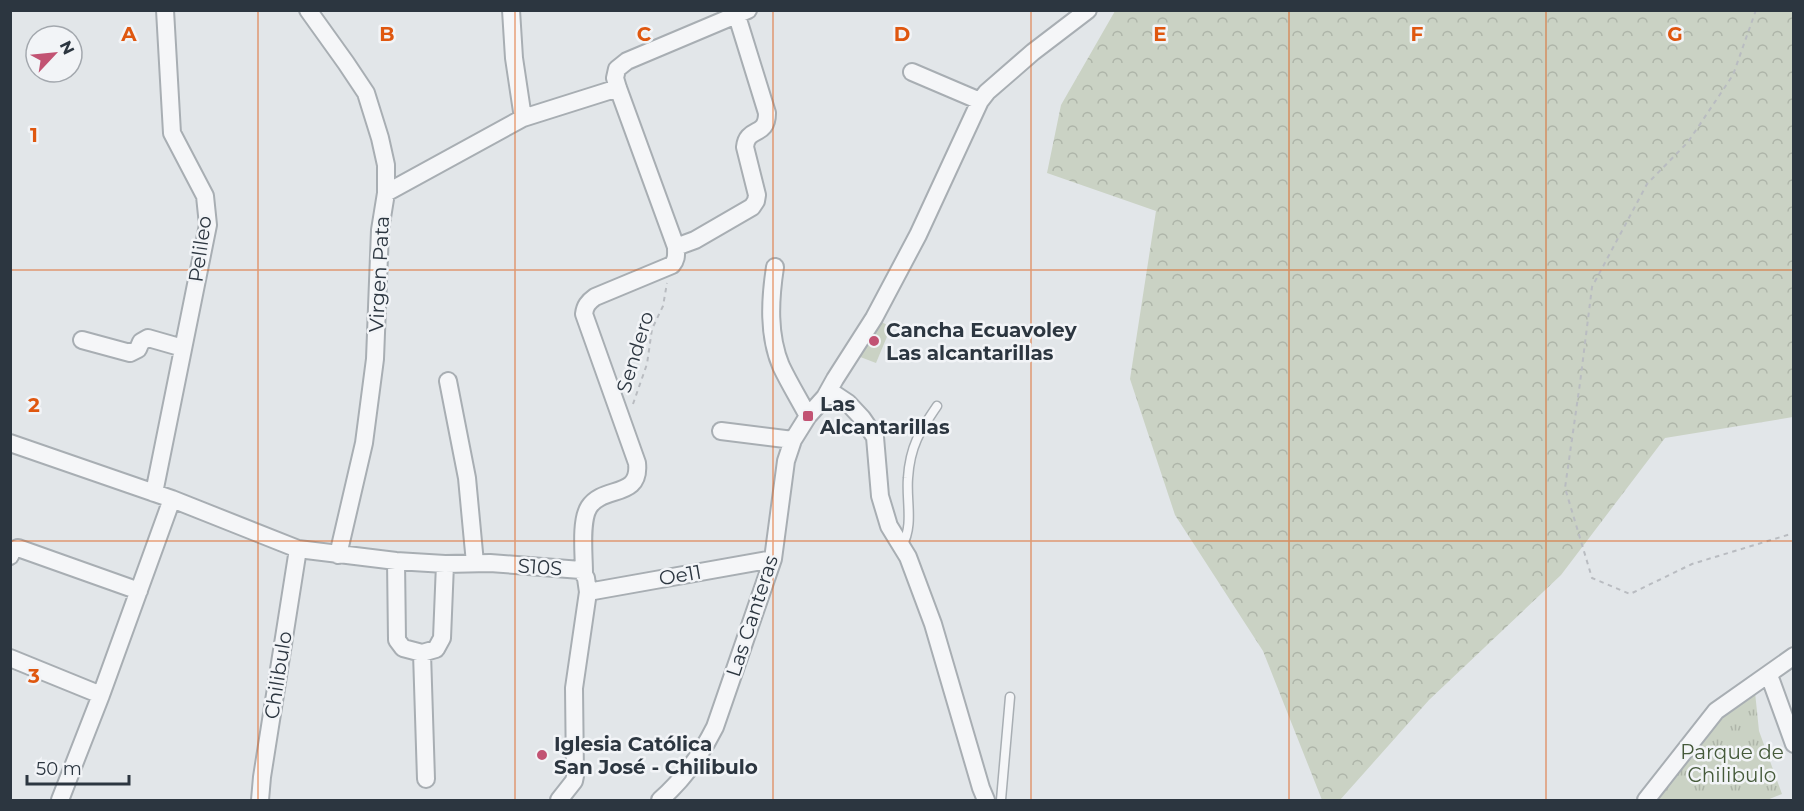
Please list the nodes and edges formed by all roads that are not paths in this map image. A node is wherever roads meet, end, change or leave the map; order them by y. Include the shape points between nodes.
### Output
1 (165, 10) edge
2 (308, 10) edge
3 (511, 10) edge
4 (1088, 10) edge
5 (739, 12) edge
6 (912, 72) dead end
7 (618, 88) junction
8 (980, 101) junction
9 (523, 118) junction
10 (386, 193) junction
11 (676, 248) junction
12 (776, 267) dead end
13 (82, 340) dead end
14 (183, 348) junction
15 (448, 381) dead end
16 (825, 397) junction
17 (937, 406) dead end
18 (808, 416) junction
19 (721, 431) dead end
20 (793, 440) junction
21 (10, 444) edge
22 (154, 493) junction
23 (172, 499) junction
24 (902, 546) junction
25 (298, 549) junction
26 (11, 553) edge
27 (338, 555) junction
28 (773, 559) junction
29 (396, 561) junction
30 (475, 563) junction
31 (445, 564) junction
32 (584, 573) junction
33 (139, 591) junction
34 (588, 591) junction
35 (423, 653) junction
36 (1794, 656) edge
37 (10, 658) edge
38 (1768, 675) junction
39 (101, 695) junction
40 (1010, 696) dead end
41 (1794, 744) edge
42 (426, 779) dead end
43 (60, 801) edge
44 (260, 801) edge
45 (559, 801) edge
46 (660, 801) edge
47 (986, 801) edge
48 (1001, 801) edge
49 (1646, 801) edge

1 - 14 street, Pelileo via 172,133 205,196 208,225
2 - 10 street, Virgen Pata via 366,93 386,165
3 - 9 street
4 - 8 street, Las Canteras via 1033,52
5 - 7 street via 627,61 617,69
5 - 11 street via 767,123 746,139 756,201 752,207
6 - 8 street
7 - 9 street
7 - 11 street
8 - 16 street, Las Canteras via 918,235 874,318
9 - 10 street
10 - 27 street, Virgen Pata via 380,230 375,359 364,443
11 - 32 street via 672,265 595,297 585,309 638,469 631,485 596,499 588,509
12 - 18 street via 771,302 774,344 781,366
13 - 14 street via 130,353 148,338
14 - 22 street, Pelileo
15 - 30 street via 467,478
16 - 18 street, Las Canteras
16 - 24 street via 836,395 848,403 875,437 880,496 889,526
17 - 24 lane via 915,439 908,480 907,537
18 - 20 street, Las Canteras
19 - 20 street
20 - 28 street, Las Canteras via 786,461
21 - 22 street, S10S
22 - 23 street, S10S
23 - 25 street, S10S
23 - 33 street
24 - 47 street via 933,624
25 - 27 street, S10S
25 - 44 street, Chilibulo
26 - 33 street via 18,549
27 - 29 street, S10S
28 - 34 street, Oe11
28 - 46 street, Las Canteras via 715,727 694,763
29 - 31 street, S10S
29 - 35 street via 397,640 403,648
30 - 31 street, S10S
30 - 32 street, S10S
31 - 35 street via 442,638 436,649
32 - 34 street, S10S
33 - 39 street
34 - 45 street, S10S via 574,688 575,776
35 - 42 street
36 - 38 street
37 - 39 street
38 - 41 street
38 - 49 street via 1716,711
39 - 43 street
40 - 48 lane

